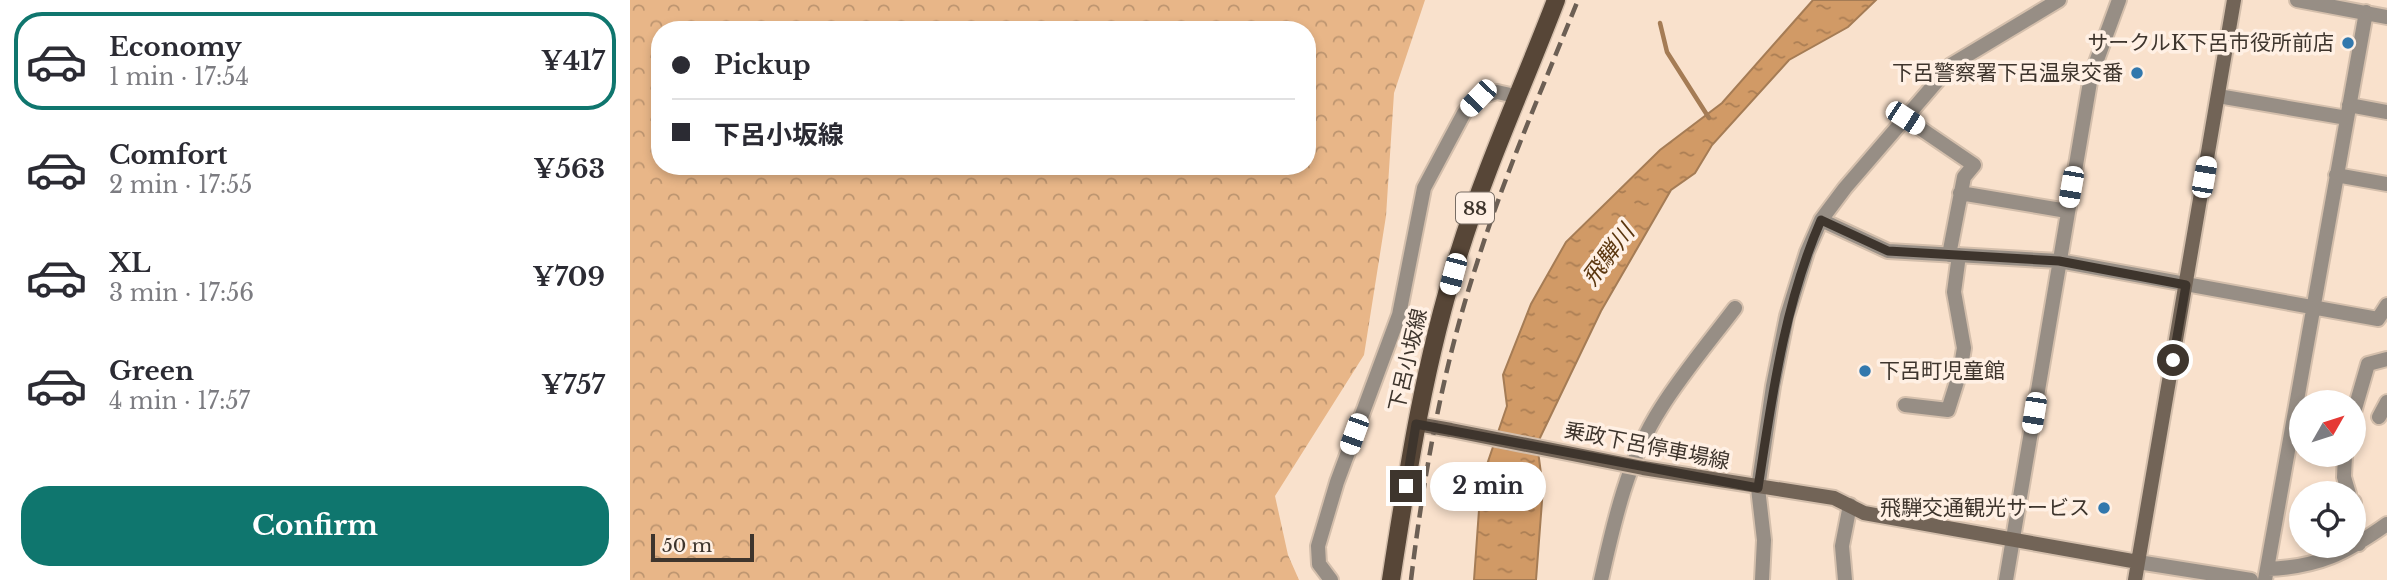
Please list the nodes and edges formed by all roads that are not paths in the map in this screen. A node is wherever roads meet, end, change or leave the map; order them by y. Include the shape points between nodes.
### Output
1 (1556, 0) edge
2 (2059, 0) edge
3 (2119, 0) edge
4 (2234, 0) edge
5 (2297, 0) edge
6 (2366, 12) junction
7 (2387, 17) edge
8 (1515, 96) junction
9 (2218, 96) junction
10 (2348, 111) junction
11 (2387, 112) edge
12 (1905, 118) junction
13 (2336, 175) junction
14 (2387, 184) edge
15 (1960, 193) junction
16 (2067, 211) junction
17 (1821, 220) junction
18 (1954, 255) junction
19 (2059, 261) junction
20 (2186, 285) junction
21 (2387, 305) edge
22 (1735, 308) dead end
23 (2313, 309) junction
24 (2387, 359) edge
25 (2361, 390) edge
26 (2387, 402) edge
27 (1905, 405) dead end
28 (2379, 417) dead end
29 (1416, 424) junction
30 (1758, 488) junction
31 (1850, 505) junction
32 (2387, 524) edge
33 (2012, 539) junction
34 (2366, 539) edge
35 (2326, 558) edge
36 (2138, 562) junction
37 (2267, 575) edge
38 (1331, 580) edge
39 (1391, 580) edge
40 (1601, 580) edge
41 (1762, 580) edge
42 (1845, 580) edge
43 (2006, 580) edge
44 (2135, 580) edge
45 (2251, 580) edge

1 - 8 main road, 下呂小坂線 / 88
2 - 12 street via 1959,59
3 - 16 street via 2091,76
4 - 9 main road
5 - 6 street
6 - 7 street
6 - 10 street
8 - 29 main road, 下呂小坂線 / 88 via 1459,252
8 - 38 street via 1497,92 1478,98 1464,113 1424,188 1399,314 1318,547 1319,564
9 - 10 street
9 - 20 main road
10 - 11 street
10 - 13 street
12 - 15 street via 1974,165 1964,177
12 - 17 street
13 - 14 street
13 - 23 street
15 - 16 street
15 - 18 street
16 - 19 street
17 - 18 street via 1888,251
17 - 30 street via 1787,316
18 - 19 street
18 - 27 street via 1954,292 1964,348 1948,410
19 - 20 street
19 - 33 street
20 - 23 street
20 - 36 main road
21 - 23 street via 2378,319
22 - 40 street via 1660,409 1643,441 1623,491
23 - 37 street
24 - 25 street via 2368,365
26 - 28 street
29 - 30 main road, 乗政下呂停車場線, bridge
29 - 39 main road, 下呂小坂線 / 88
30 - 31 main road, 乗政下呂停車場線 via 1834,498
30 - 41 street via 1764,540
31 - 33 main road, 乗政下呂停車場線 via 1864,513
31 - 42 street via 1842,545
32 - 34 street
33 - 36 main road, 乗政下呂停車場線
33 - 43 street
35 - 37 street
36 - 44 main road
36 - 45 street

